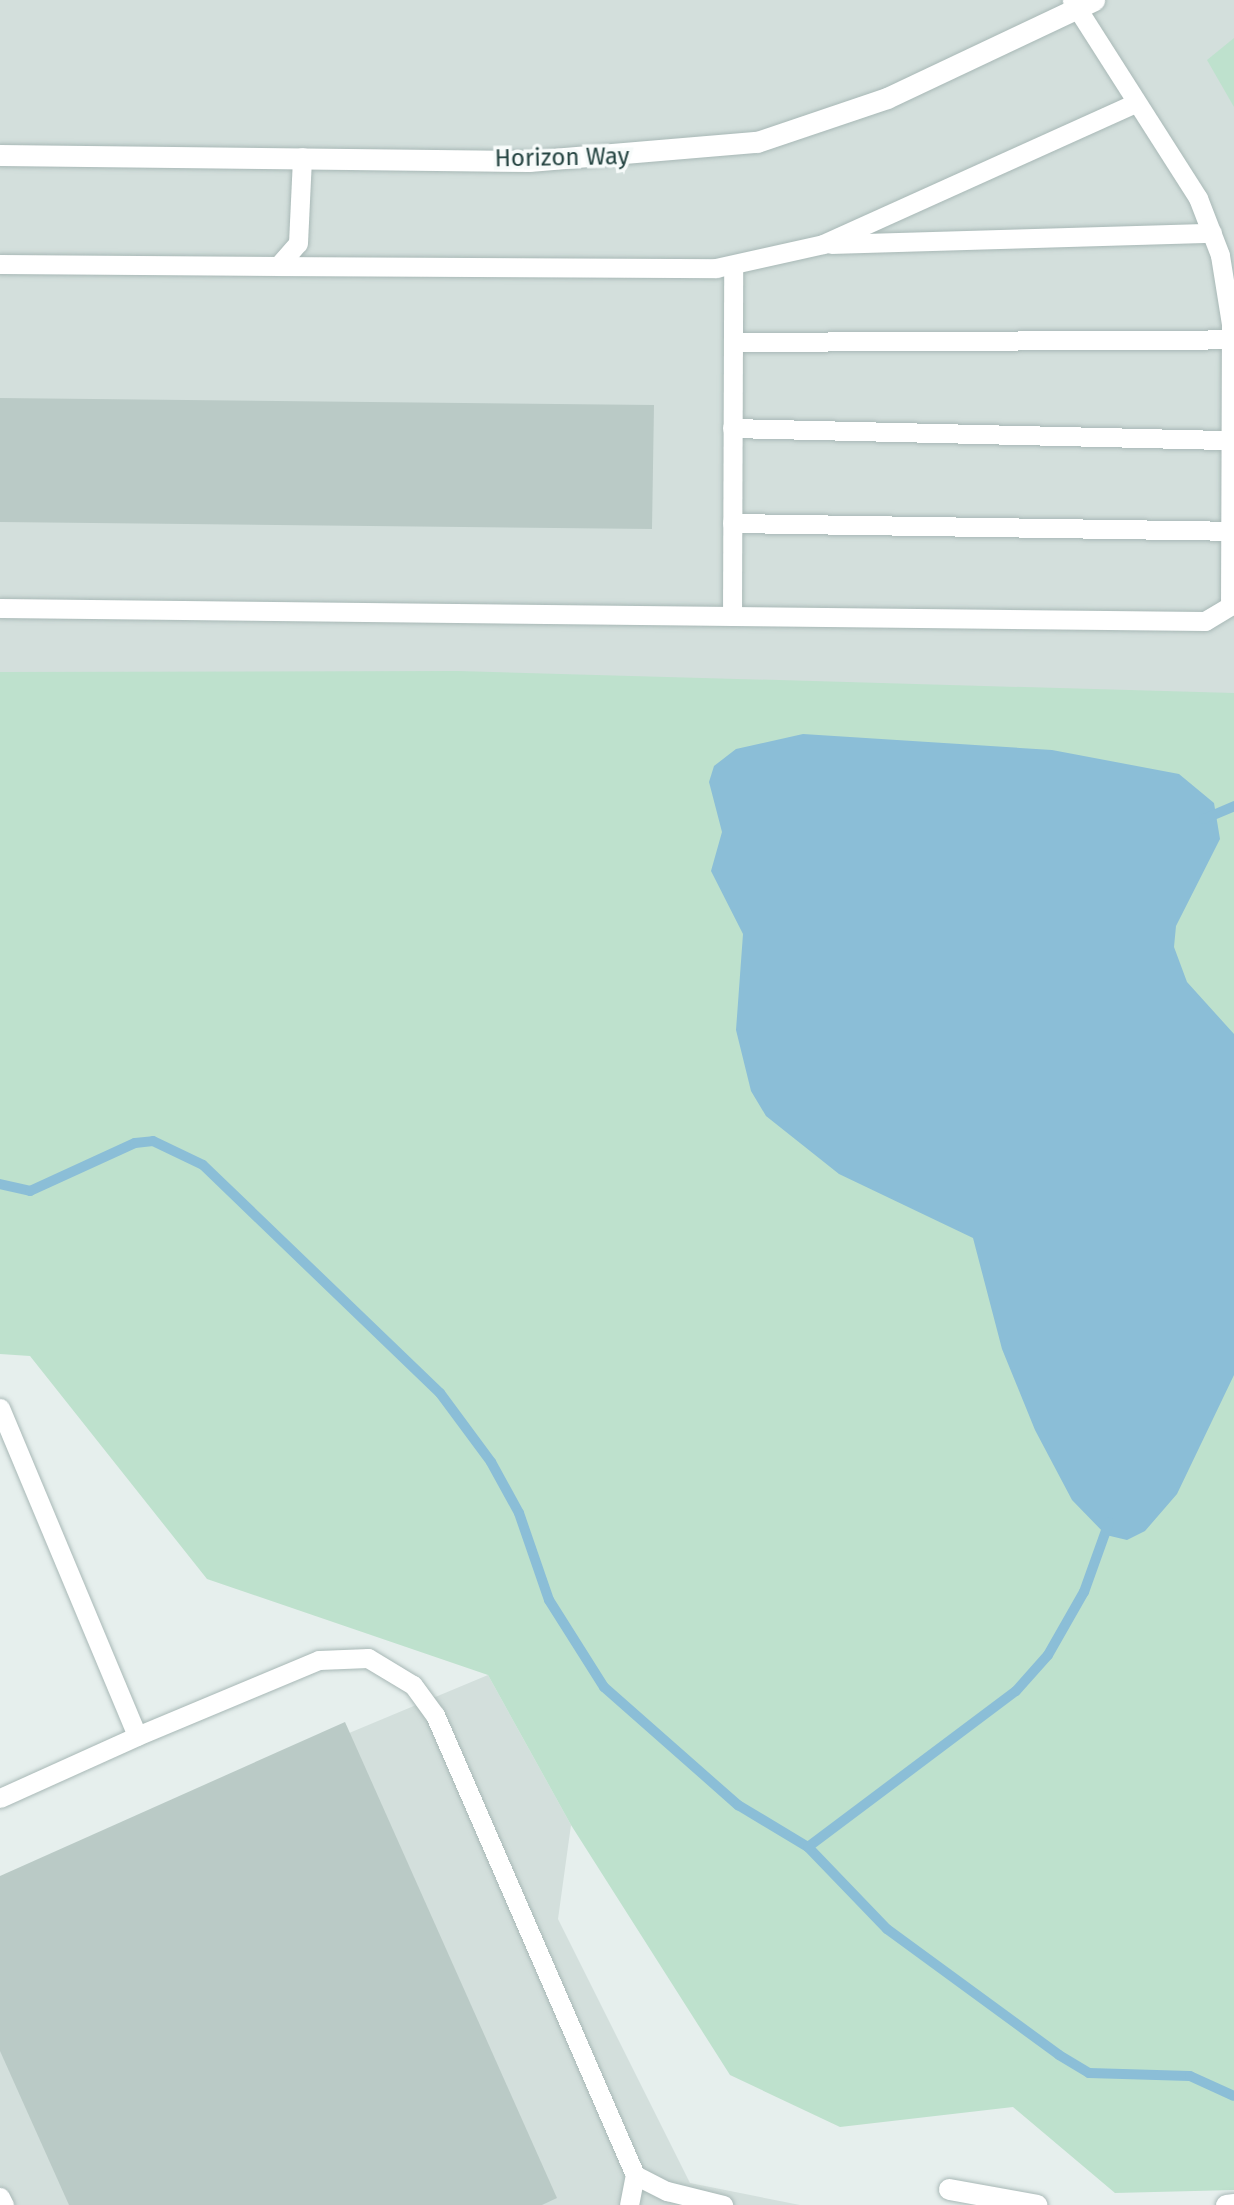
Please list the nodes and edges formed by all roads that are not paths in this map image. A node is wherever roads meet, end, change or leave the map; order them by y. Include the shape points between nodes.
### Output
1 (1094, 0) edge
2 (1073, 5) edge
3 (1135, 103) junction
4 (0, 155) edge
5 (302, 157) junction
6 (1212, 233) junction
7 (823, 244) junction
8 (0, 264) edge
9 (733, 265) junction
10 (278, 266) junction
11 (1231, 338) junction
12 (733, 342) junction
13 (732, 428) junction
14 (1229, 440) junction
15 (732, 523) junction
16 (1230, 531) junction
17 (0, 608) edge
18 (732, 616) junction
19 (0, 1408) edge
20 (137, 1736) junction
21 (0, 1798) edge
22 (635, 2175) junction
23 (949, 2189) dead end
24 (0, 2197) edge
25 (1234, 2204) edge
26 (4, 2205) edge
27 (629, 2205) edge
28 (723, 2205) edge
29 (1037, 2205) edge
30 (1226, 2205) edge

1 - 2 street, Horizon Way
2 - 3 lane
2 - 5 street, Horizon Way via 887,98 757,142 529,161
3 - 6 lane via 1198,198
3 - 7 lane
4 - 5 street, Horizon Way
5 - 10 lane via 298,243
6 - 7 lane
6 - 11 lane
7 - 9 lane
8 - 10 lane
9 - 10 lane via 591,272
9 - 12 lane
11 - 12 lane
11 - 14 lane
12 - 13 lane
13 - 14 lane
13 - 15 lane
14 - 16 lane
15 - 16 lane
15 - 18 lane
16 - 18 lane via 1230,606 1205,621
17 - 18 lane
19 - 20 lane
20 - 21 lane
20 - 22 lane via 319,1660 368,1658 414,1685 435,1715
22 - 27 lane
22 - 28 lane via 667,2191
23 - 29 street
24 - 26 lane
25 - 30 street

